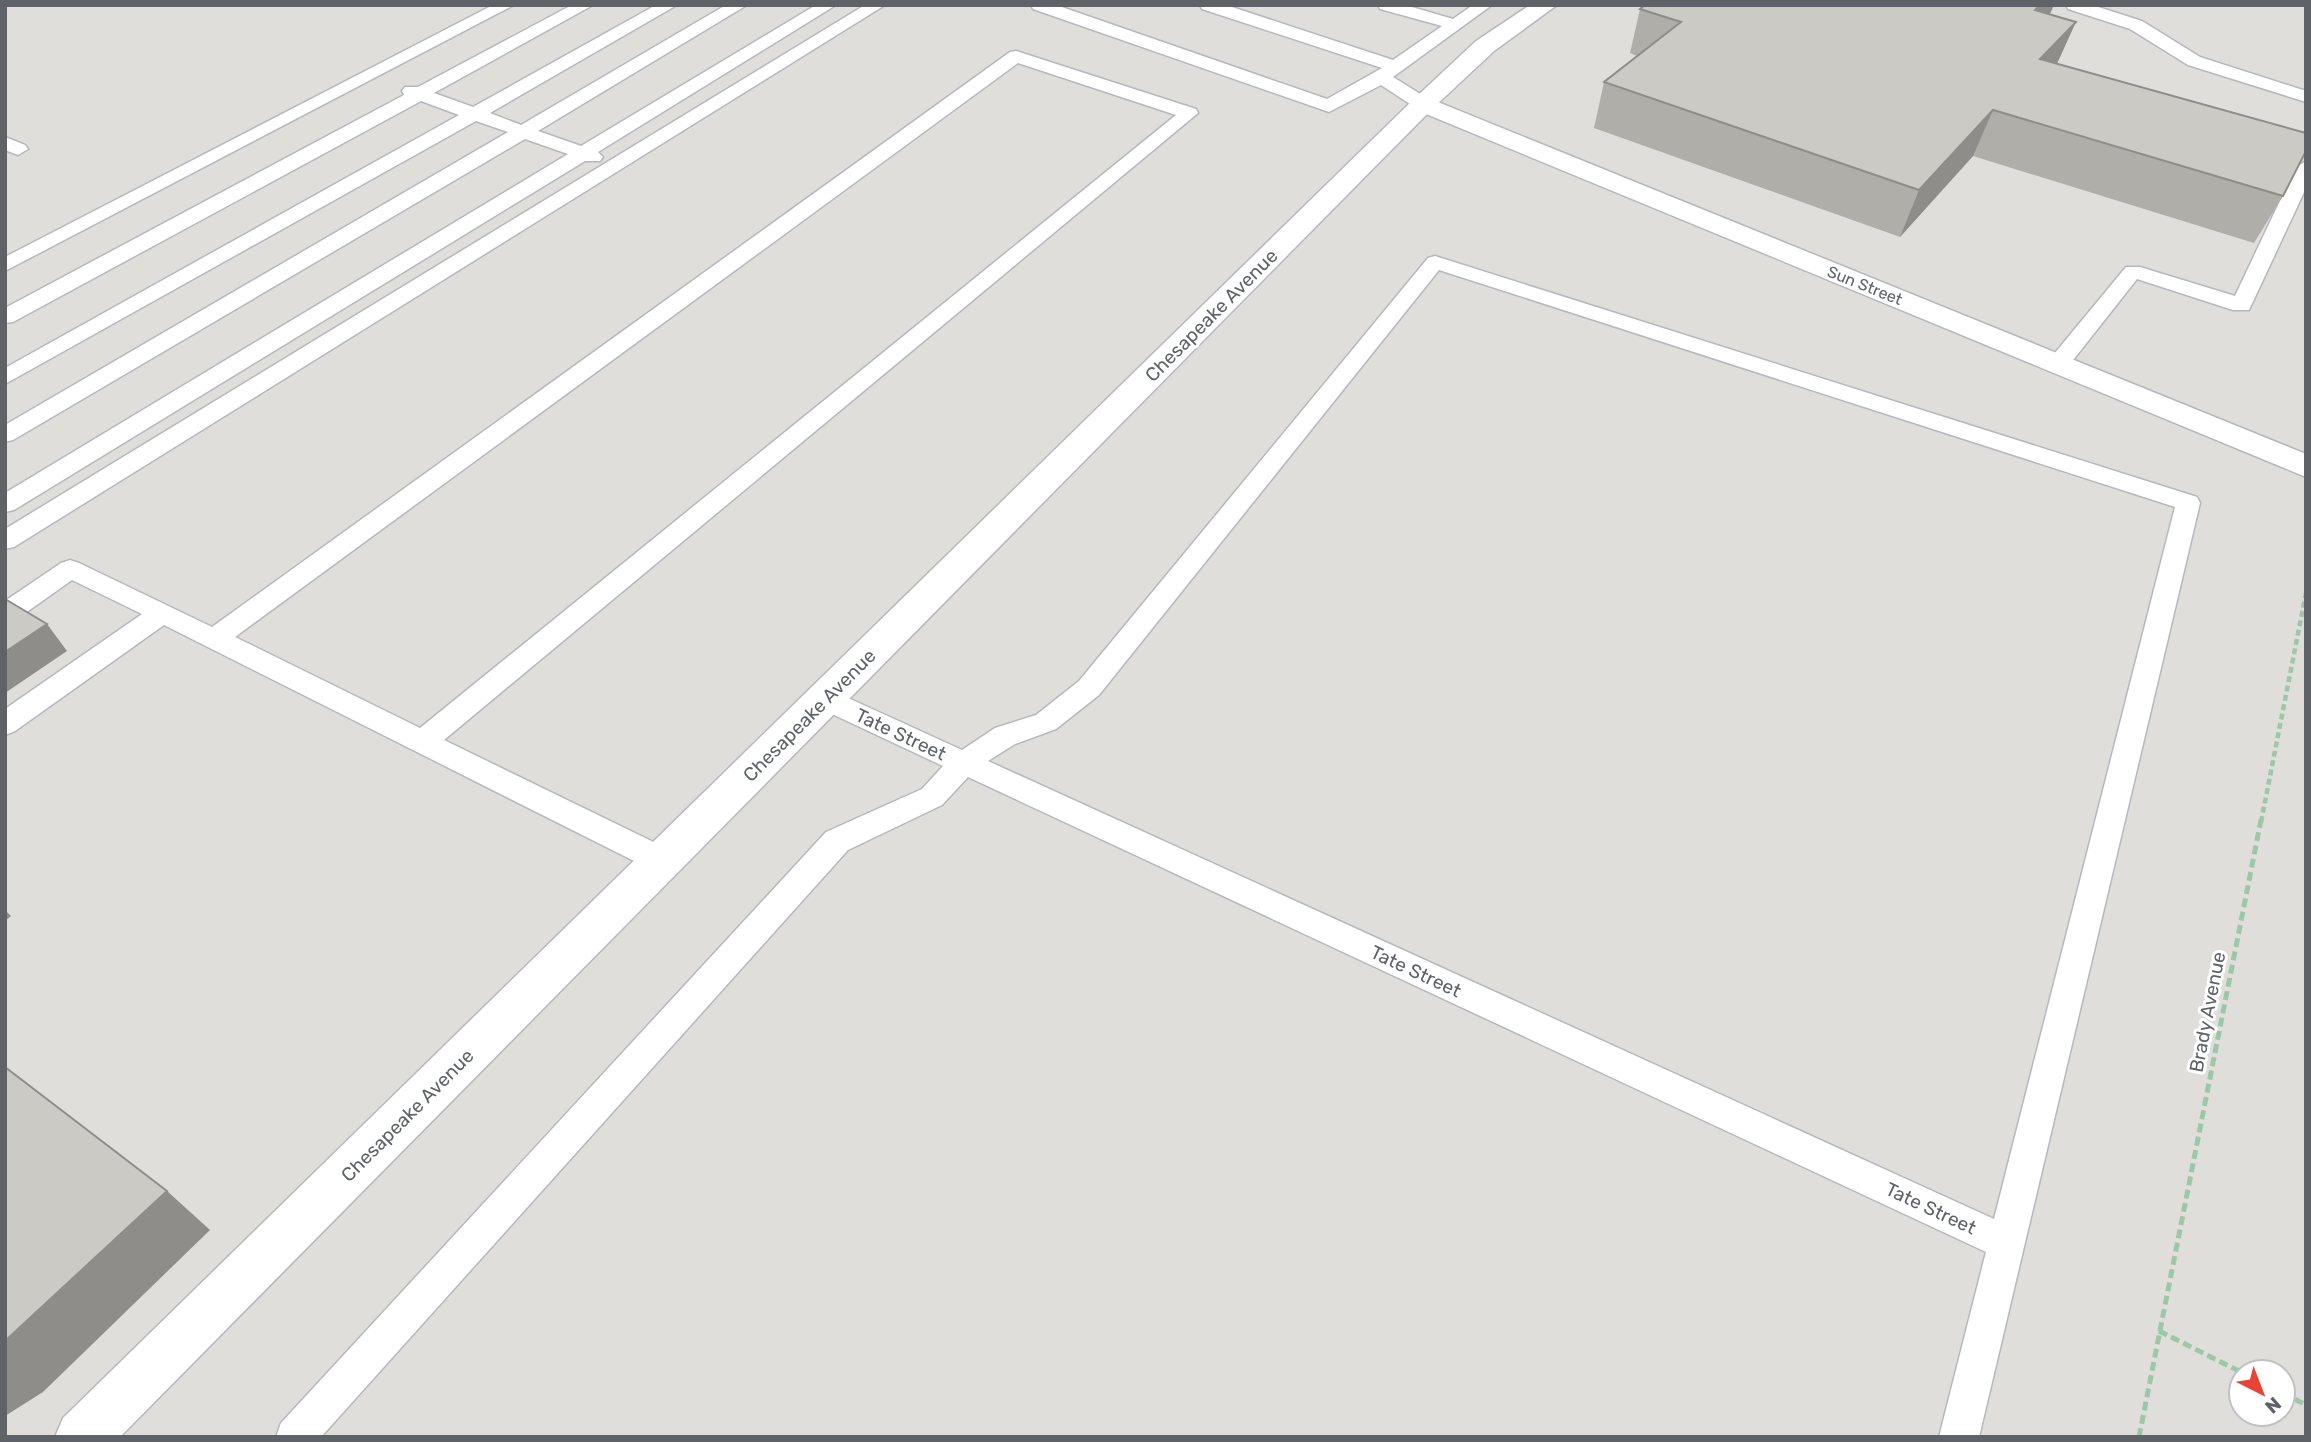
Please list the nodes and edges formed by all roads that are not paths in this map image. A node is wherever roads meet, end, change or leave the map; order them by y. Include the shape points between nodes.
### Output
1 (506, 5) edge
2 (585, 5) edge
3 (668, 5) edge
4 (739, 5) edge
5 (828, 5) edge
6 (877, 5) edge
7 (1039, 5) edge
8 (1208, 5) edge
9 (1386, 5) edge
10 (1484, 5) edge
11 (1546, 5) edge
12 (2074, 5) edge
13 (1455, 25) junction
14 (1388, 72) junction
15 (371, 75) junction
16 (420, 94) junction
17 (2306, 97) edge
18 (1423, 104) junction
19 (474, 114) junction
20 (522, 133) junction
21 (584, 153) junction
22 (615, 166) junction
23 (2306, 167) edge
24 (5, 265) edge
25 (5, 317) edge
26 (2058, 364) junction
27 (5, 377) edge
28 (5, 435) edge
29 (2306, 466) edge
30 (5, 504) edge
31 (5, 541) edge
32 (162, 613) junction
33 (5, 614) edge
34 (214, 639) junction
35 (825, 699) junction
36 (5, 724) edge
37 (422, 742) junction
38 (964, 763) junction
39 (663, 861) junction
40 (2006, 1243) junction
41 (82, 1437) edge
42 (295, 1437) edge
43 (1959, 1437) edge

1 - 15 lane
2 - 16 lane
3 - 19 lane
4 - 20 lane
5 - 21 lane
6 - 22 lane
7 - 14 lane via 1329,106
8 - 14 lane
9 - 13 lane
10 - 13 lane
11 - 18 street, Chesapeake Avenue via 1485,46
12 - 17 lane via 2136,25 2194,61
13 - 14 lane
14 - 18 lane
15 - 16 lane
15 - 24 lane
16 - 19 lane
16 - 25 lane
18 - 26 street, Sun Street
18 - 35 street, Chesapeake Avenue
19 - 20 lane
19 - 27 lane
20 - 21 lane
20 - 28 lane
21 - 22 lane
21 - 30 lane
22 - 31 lane
23 - 26 lane via 2241,305 2133,271
26 - 29 street, Sun Street
32 - 33 lane via 70,569
32 - 34 lane
32 - 36 lane
34 - 37 lane
34 - 37 lane via 1016,56 1189,113
35 - 38 lane, Tate Street
35 - 39 street, Chesapeake Avenue
37 - 39 lane
38 - 40 lane, Tate Street
38 - 40 lane via 1005,736 1046,722 1089,688 1435,262 2189,503
38 - 42 lane via 932,797 837,841
39 - 41 street, Chesapeake Avenue
40 - 43 lane

